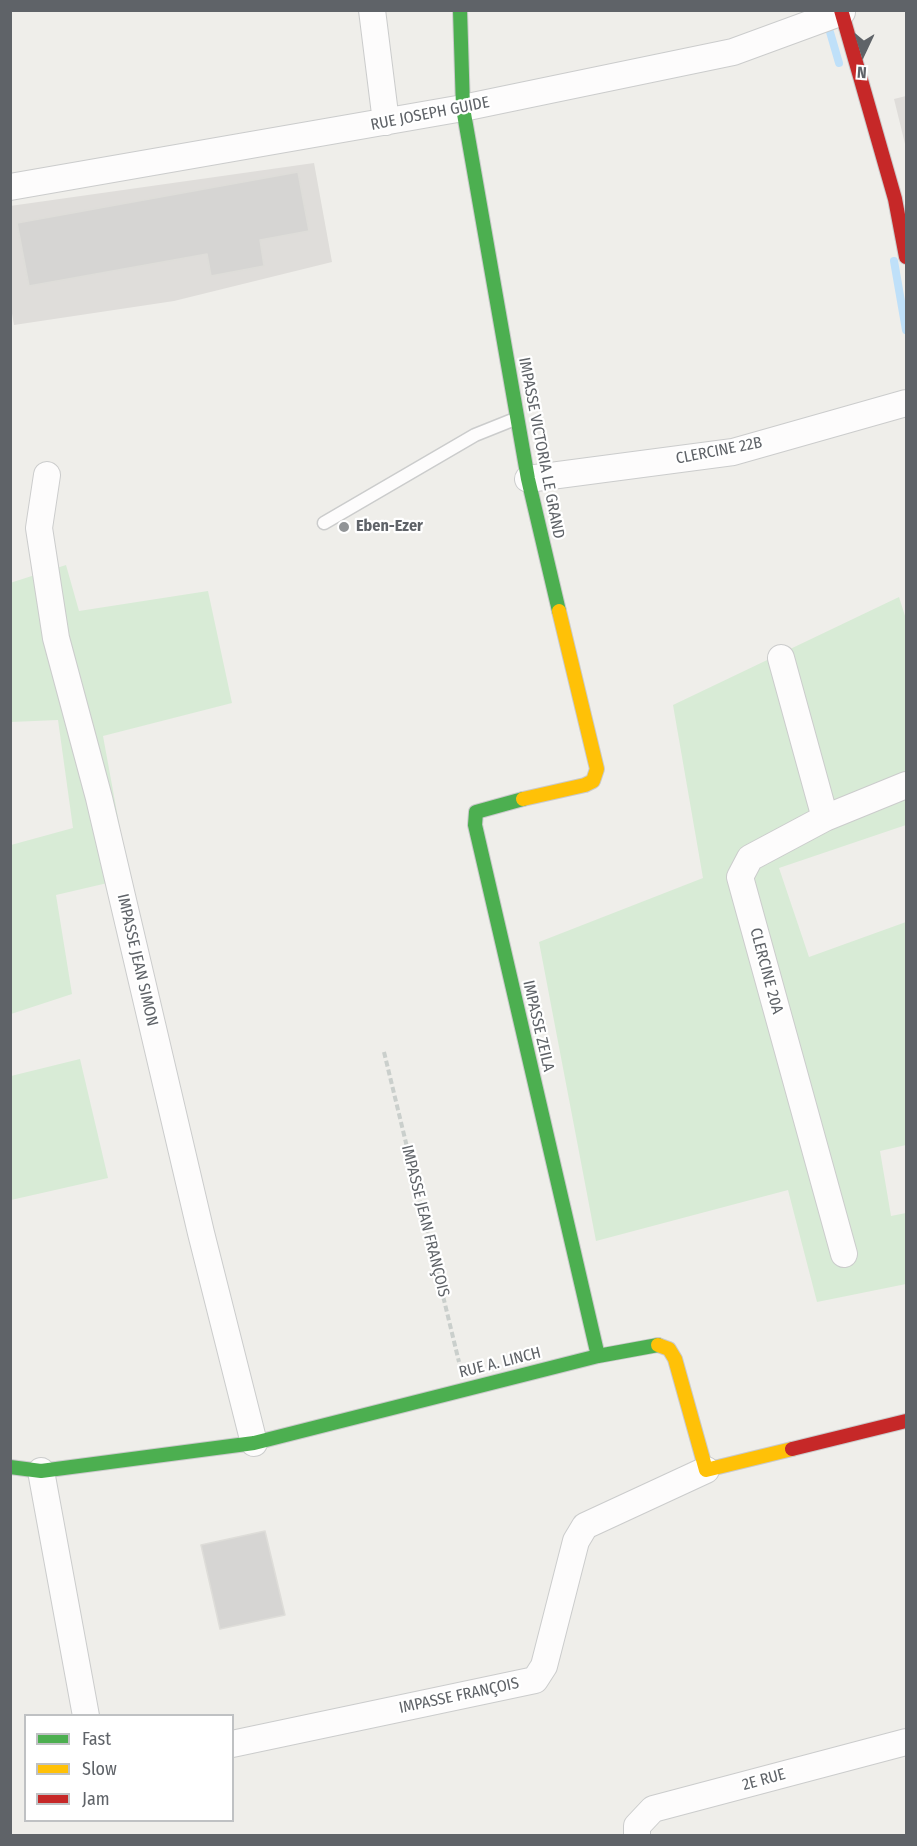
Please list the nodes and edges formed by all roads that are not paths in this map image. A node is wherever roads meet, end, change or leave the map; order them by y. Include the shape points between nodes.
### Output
1 (372, 10) edge
2 (460, 10) edge
3 (842, 11) edge
4 (463, 108) junction
5 (386, 122) junction
6 (10, 187) edge
7 (906, 257) edge
8 (906, 403) edge
9 (517, 418) junction
10 (47, 475) dead end
11 (528, 479) junction
12 (324, 523) dead end
13 (782, 658) dead end
14 (585, 785) joint
15 (906, 785) edge
16 (825, 818) junction
17 (844, 1254) dead end
18 (598, 1356) junction
19 (906, 1420) edge
20 (254, 1443) junction
21 (10, 1467) edge
22 (706, 1470) junction
23 (40, 1471) junction
24 (86, 1714) edge
25 (906, 1742) edge
26 (234, 1744) edge
27 (637, 1836) edge

1 - 5 street
2 - 4 street, IMPASSE VICTORIA LE GRAND
3 - 4 street, RUE JOSEPH GUIDE via 733,52
3 - 7 street via 895,199
4 - 5 street, RUE JOSEPH GUIDE
4 - 9 street, IMPASSE VICTORIA LE GRAND
5 - 6 street, RUE JOSEPH GUIDE
8 - 11 street, CLERCINE 22B via 733,452
9 - 11 street, IMPASSE VICTORIA LE GRAND
9 - 12 lane via 475,435
10 - 20 street, IMPASSE JEAN SIMON via 39,528 56,638 99,798
11 - 14 street, IMPASSE VICTORIA LE GRAND via 597,769 593,781
13 - 16 street
14 - 18 street, IMPASSE ZEILA via 488,807 476,812 475,825
15 - 16 street, CLERCINE 20A
16 - 17 street, CLERCINE 20A via 750,858 740,877
18 - 20 street, RUE A. LINCH
18 - 22 street, RUE A. LINCH via 660,1345 669,1349
19 - 22 street
20 - 23 street, RUE A. LINCH
21 - 23 street, RUE A. LINCH
22 - 26 street, IMPASSE FRANÇOIS via 585,1526 576,1541 544,1666 535,1680
23 - 24 street
25 - 27 street, 2E RUE via 653,1809 637,1826

